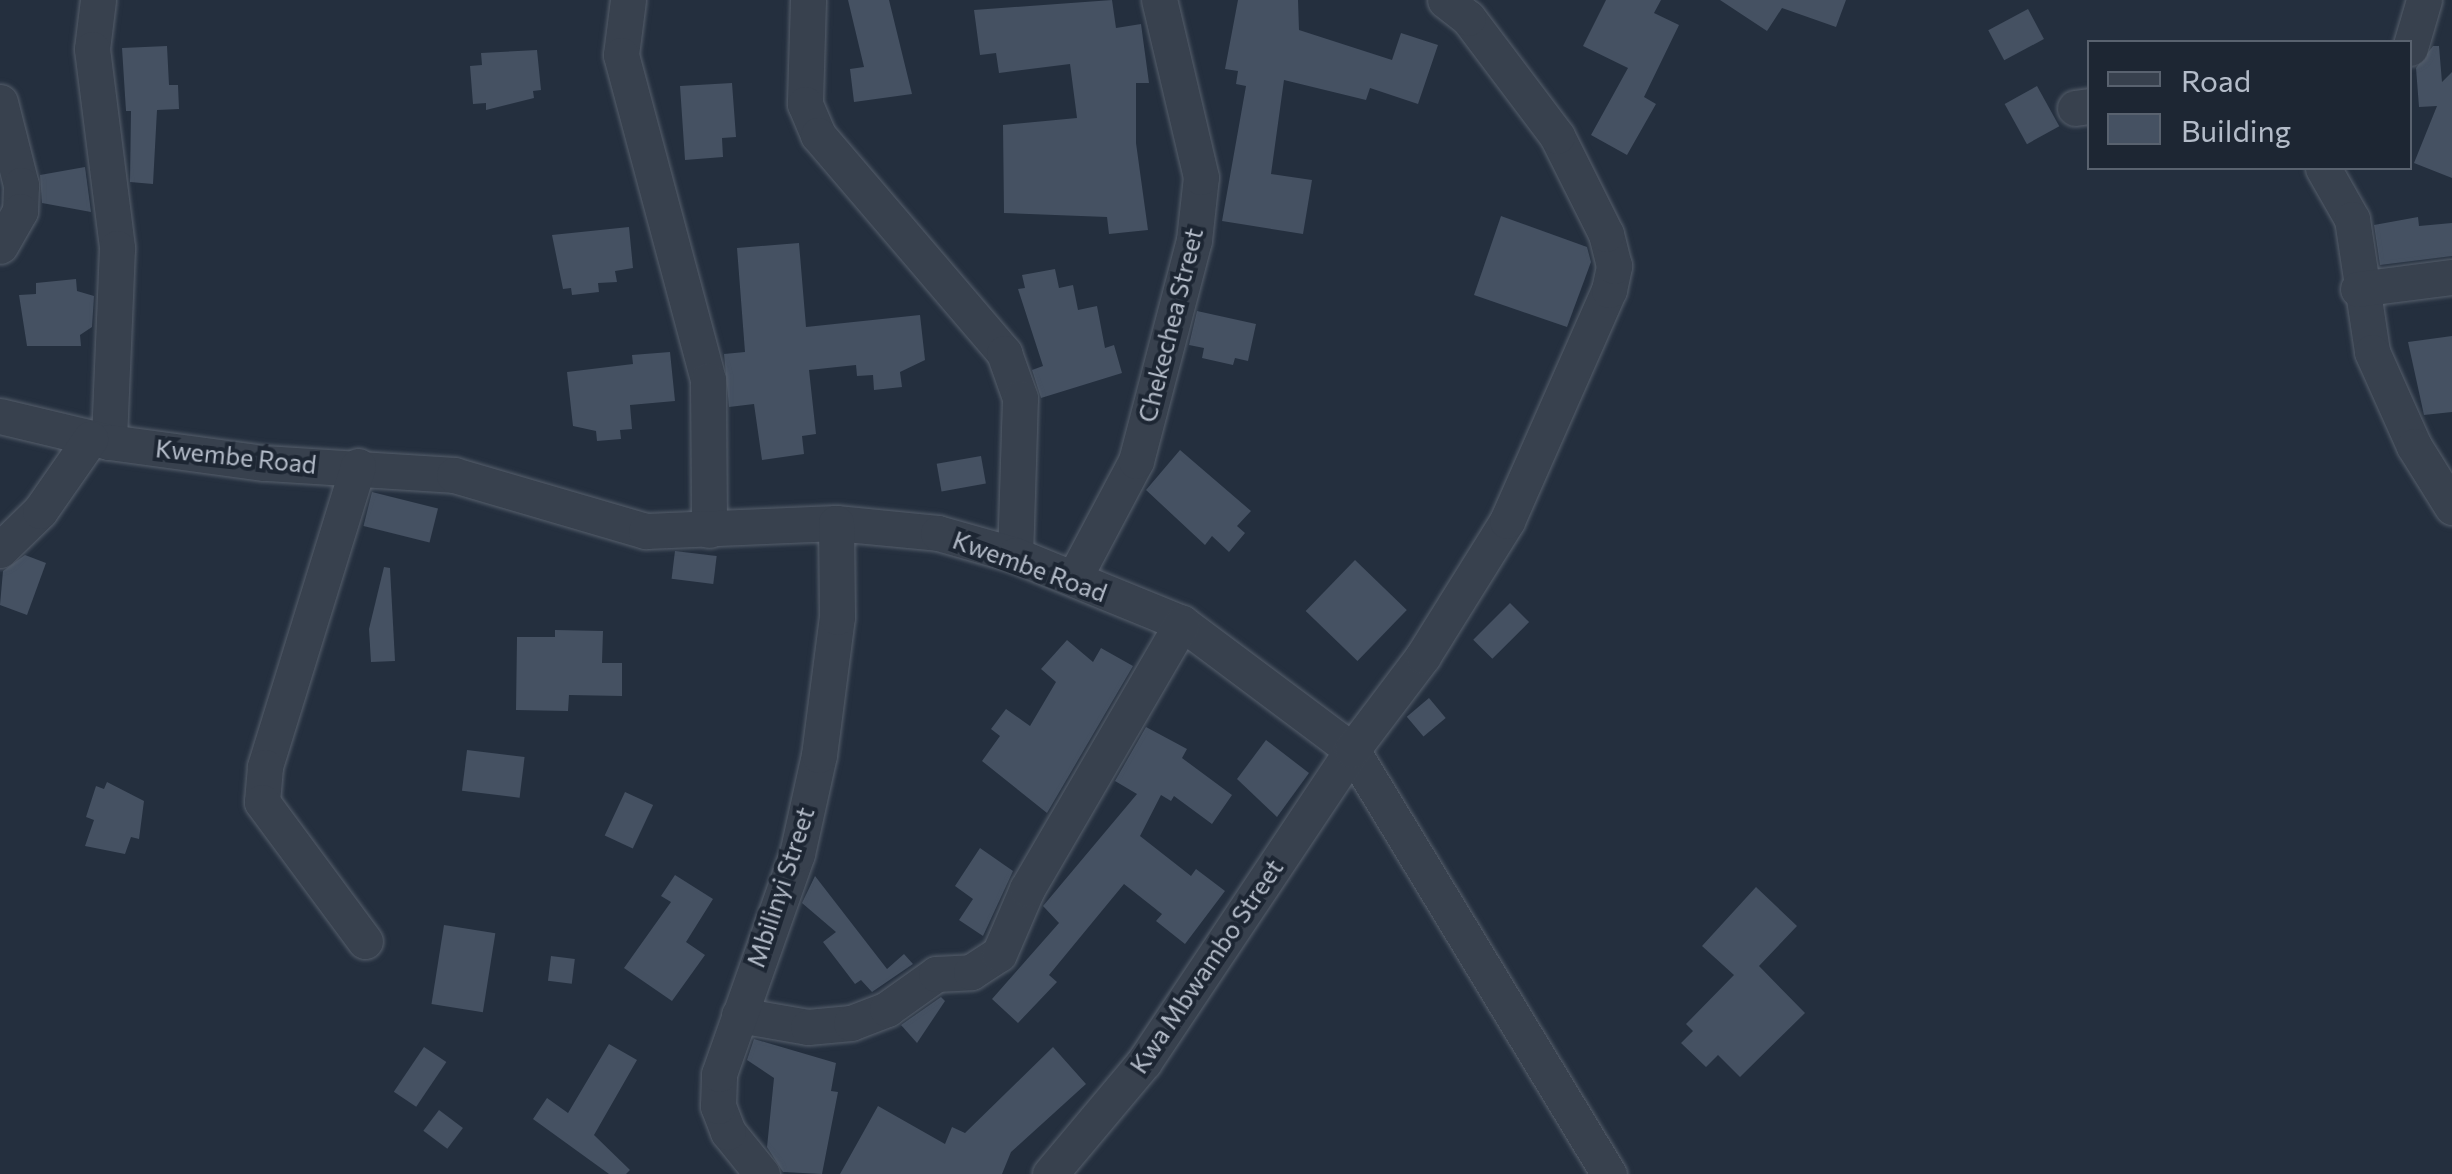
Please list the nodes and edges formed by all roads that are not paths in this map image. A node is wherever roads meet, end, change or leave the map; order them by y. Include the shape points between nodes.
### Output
1 (98, 0) edge
2 (628, 0) edge
3 (808, 0) edge
4 (1158, 0) edge
5 (1445, 0) edge
6 (2424, 0) edge
7 (2412, 41) edge
8 (0, 102) edge
9 (2324, 170) edge
10 (0, 246) edge
11 (2452, 277) edge
12 (2358, 289) junction
13 (0, 416) edge
14 (100, 440) junction
15 (358, 466) junction
16 (2452, 507) edge
17 (836, 523) junction
18 (709, 530) junction
19 (0, 550) edge
20 (1015, 555) junction
21 (1074, 578) junction
22 (1182, 623) junction
23 (1352, 750) junction
24 (366, 941) dead end
25 (738, 1015) junction
26 (762, 1174) edge
27 (1050, 1174) edge
28 (1609, 1174) edge

1 - 14 street via 92,49 117,248
2 - 18 street via 622,55 708,380
3 - 20 street via 805,104 818,135 1004,353 1020,398
4 - 21 street, Chekechea Street via 1200,178 1194,240 1136,461
5 - 23 street, Kwa Mbwambo Street via 1468,18 1557,136 1606,234 1614,266 1506,522 1423,656
6 - 7 street
8 - 10 street via 21,184 20,211
9 - 12 street via 2352,219
11 - 12 street
12 - 16 street via 2385,385
13 - 14 street, Kwembe Road
14 - 15 street, Kwembe Road via 264,462
14 - 19 street
15 - 18 street, Kwembe Road via 454,475 646,532
15 - 24 street via 265,767 262,802
17 - 18 street, Kwembe Road
17 - 20 street, Kwembe Road via 938,533
17 - 25 street, Mbilinyi Street via 836,617 819,755 797,854
20 - 21 street, Kwembe Road
21 - 22 street, Kwembe Road
22 - 23 street, Kwembe Road
22 - 25 street via 1027,889 1000,954 972,972 936,974 887,1009 851,1023 808,1027
23 - 27 street, Kwa Mbwambo Street via 1144,1062
23 - 28 street, Kwembe Road
25 - 26 street, Mbilinyi Street via 719,1074 718,1106 728,1132

